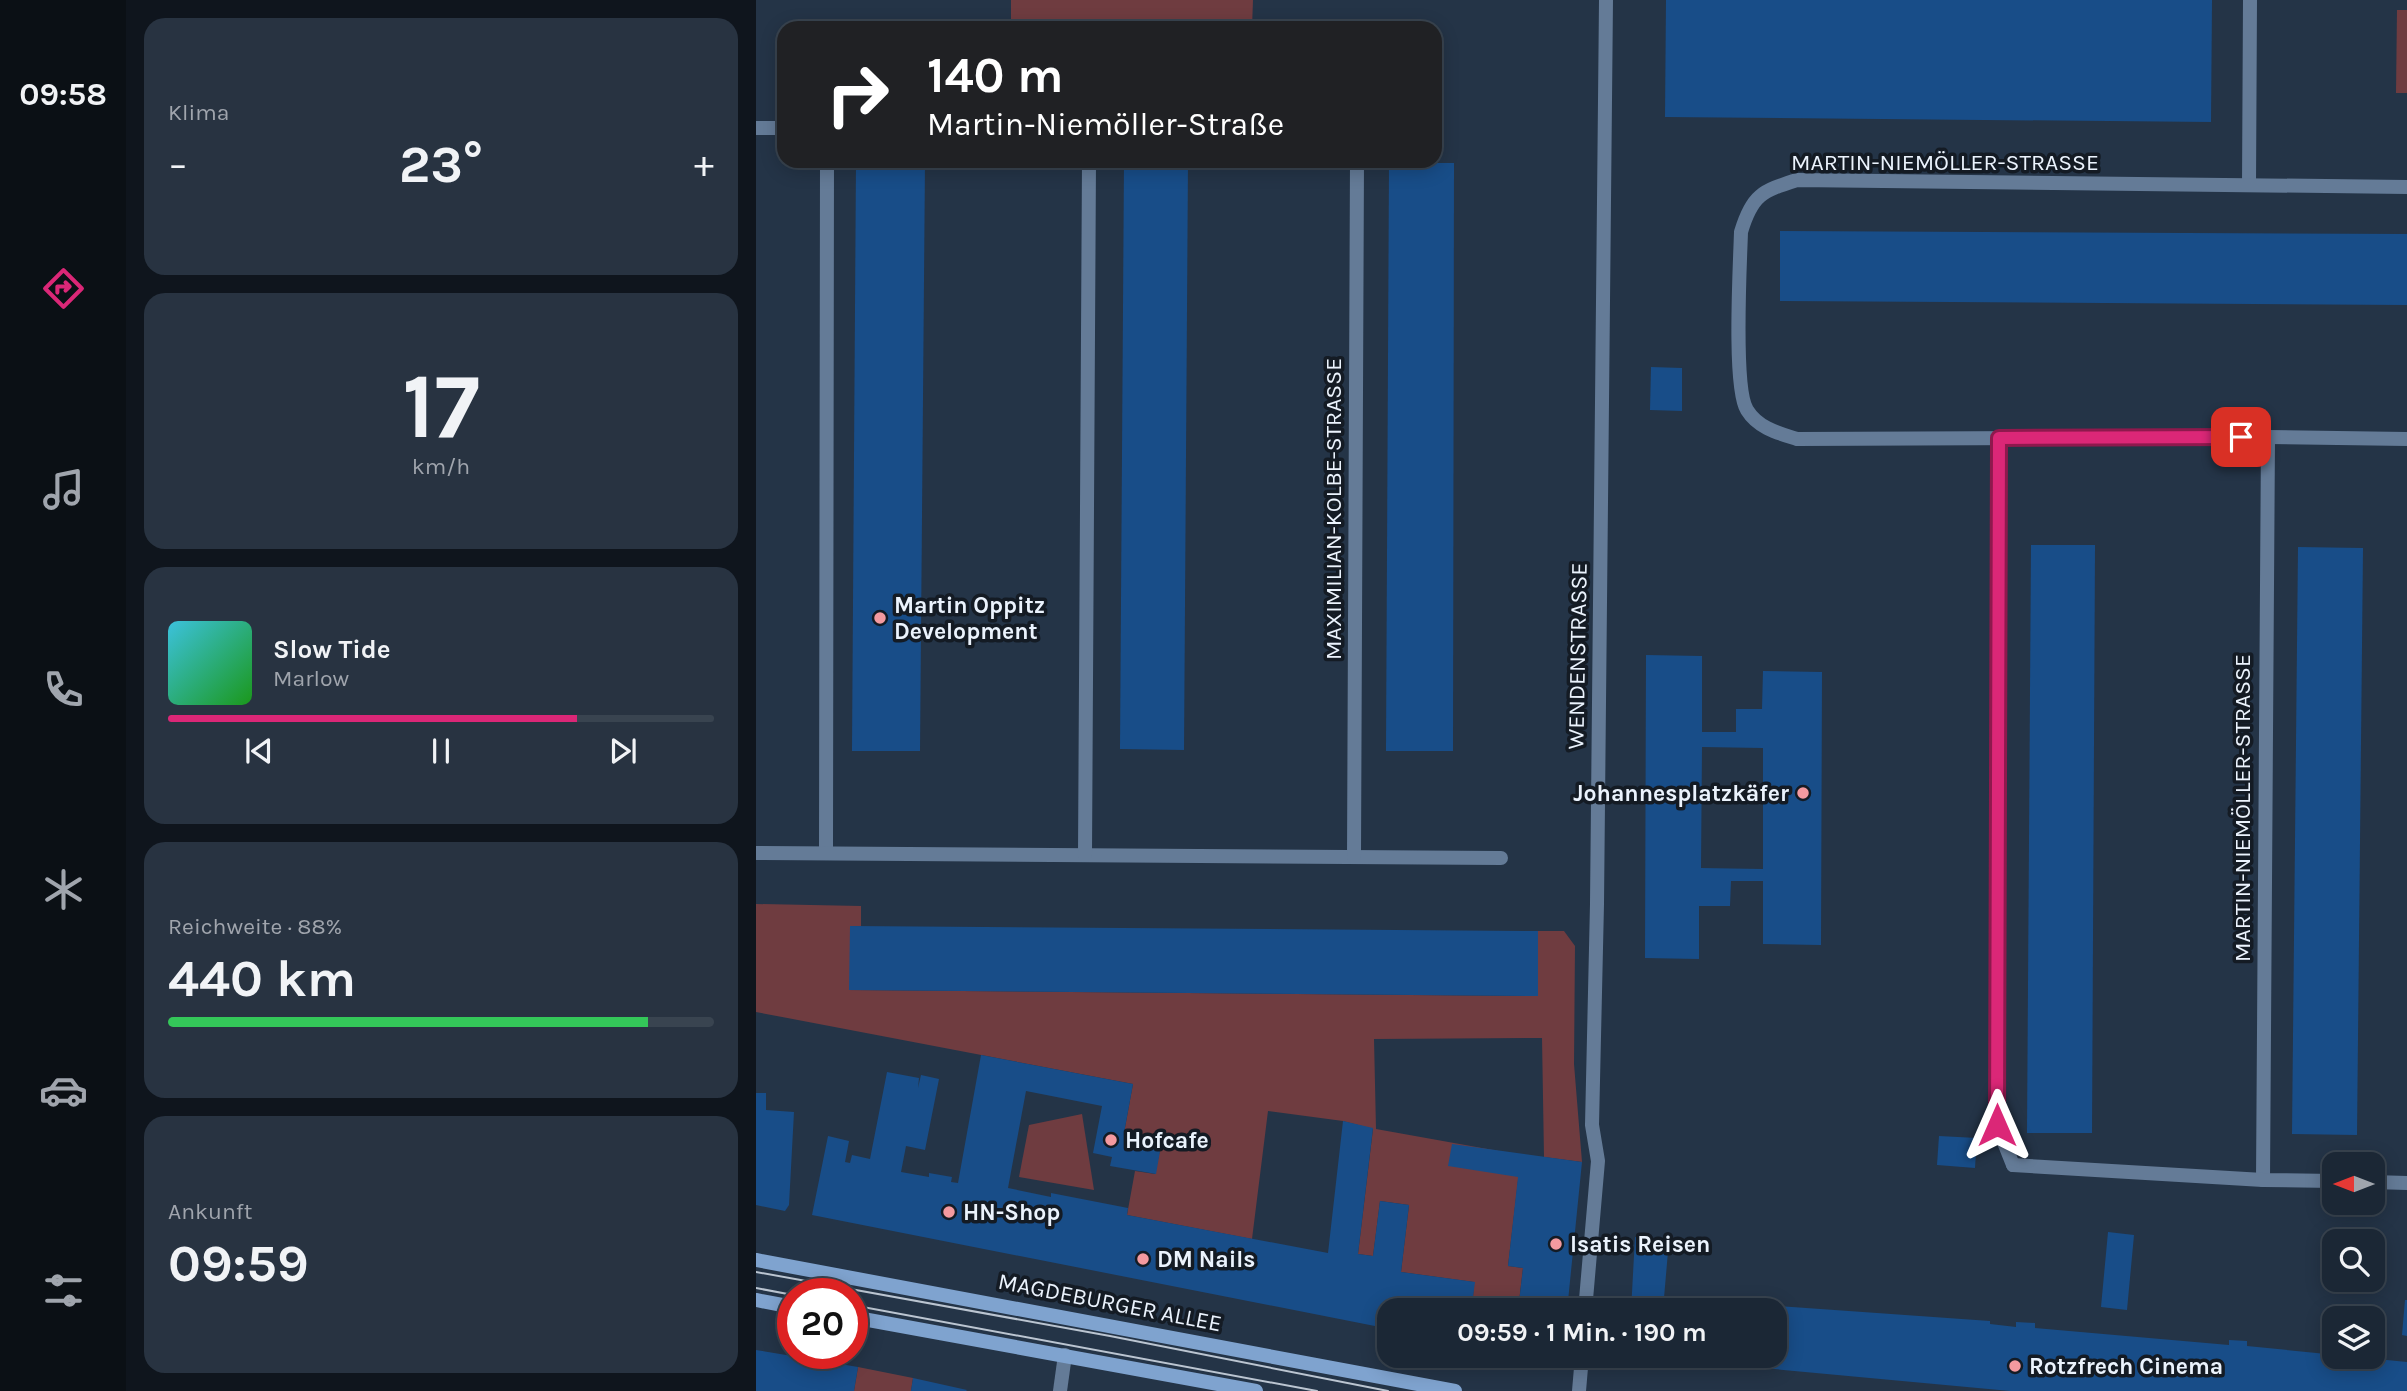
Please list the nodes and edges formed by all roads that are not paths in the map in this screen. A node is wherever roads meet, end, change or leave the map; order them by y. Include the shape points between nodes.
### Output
1 (1606, 0) edge
2 (2250, 0) edge
3 (757, 128) edge
4 (777, 128) edge
5 (827, 168) edge
6 (1089, 168) edge
7 (1357, 168) edge
8 (2249, 186) junction
9 (2407, 187) edge
10 (2268, 437) junction
11 (1999, 438) junction
12 (2407, 439) edge
13 (825, 852) junction
14 (756, 853) edge
15 (1085, 855) junction
16 (1354, 857) junction
17 (1501, 858) dead end
18 (2263, 1180) junction
19 (2322, 1181) edge
20 (2385, 1182) edge
21 (2407, 1183) edge
22 (756, 1260) edge
23 (1587, 1298) edge
24 (756, 1300) edge
25 (777, 1304) edge
26 (868, 1320) edge
27 (1065, 1355) junction
28 (1581, 1368) edge
29 (1060, 1391) edge
30 (1255, 1391) edge
31 (1455, 1391) edge
32 (1579, 1391) edge

1 - 23 street, WENDENSTRASSE via 1592,1125 1598,1161
2 - 8 street
3 - 4 street
5 - 13 street
6 - 15 street
7 - 16 street, MAXIMILIAN-KOLBE-STRASSE
8 - 9 street, MARTIN-NIEMÖLLER-STRASSE
8 - 11 street, MARTIN-NIEMÖLLER-STRASSE via 1797,180 1765,190 1747,211 1741,232 1739,370 1746,409 1767,430 1797,439
10 - 11 street, MARTIN-NIEMÖLLER-STRASSE
10 - 12 street, MARTIN-NIEMÖLLER-STRASSE
10 - 18 street, MARTIN-NIEMÖLLER-STRASSE
11 - 18 street via 1997,1125 2013,1164
13 - 14 street
13 - 15 street
15 - 16 street
16 - 17 street
18 - 19 street
20 - 21 street
22 - 31 main road, MAGDEBURGER ALLEE
24 - 25 main road
26 - 27 main road
27 - 29 street
27 - 30 main road
28 - 32 street

